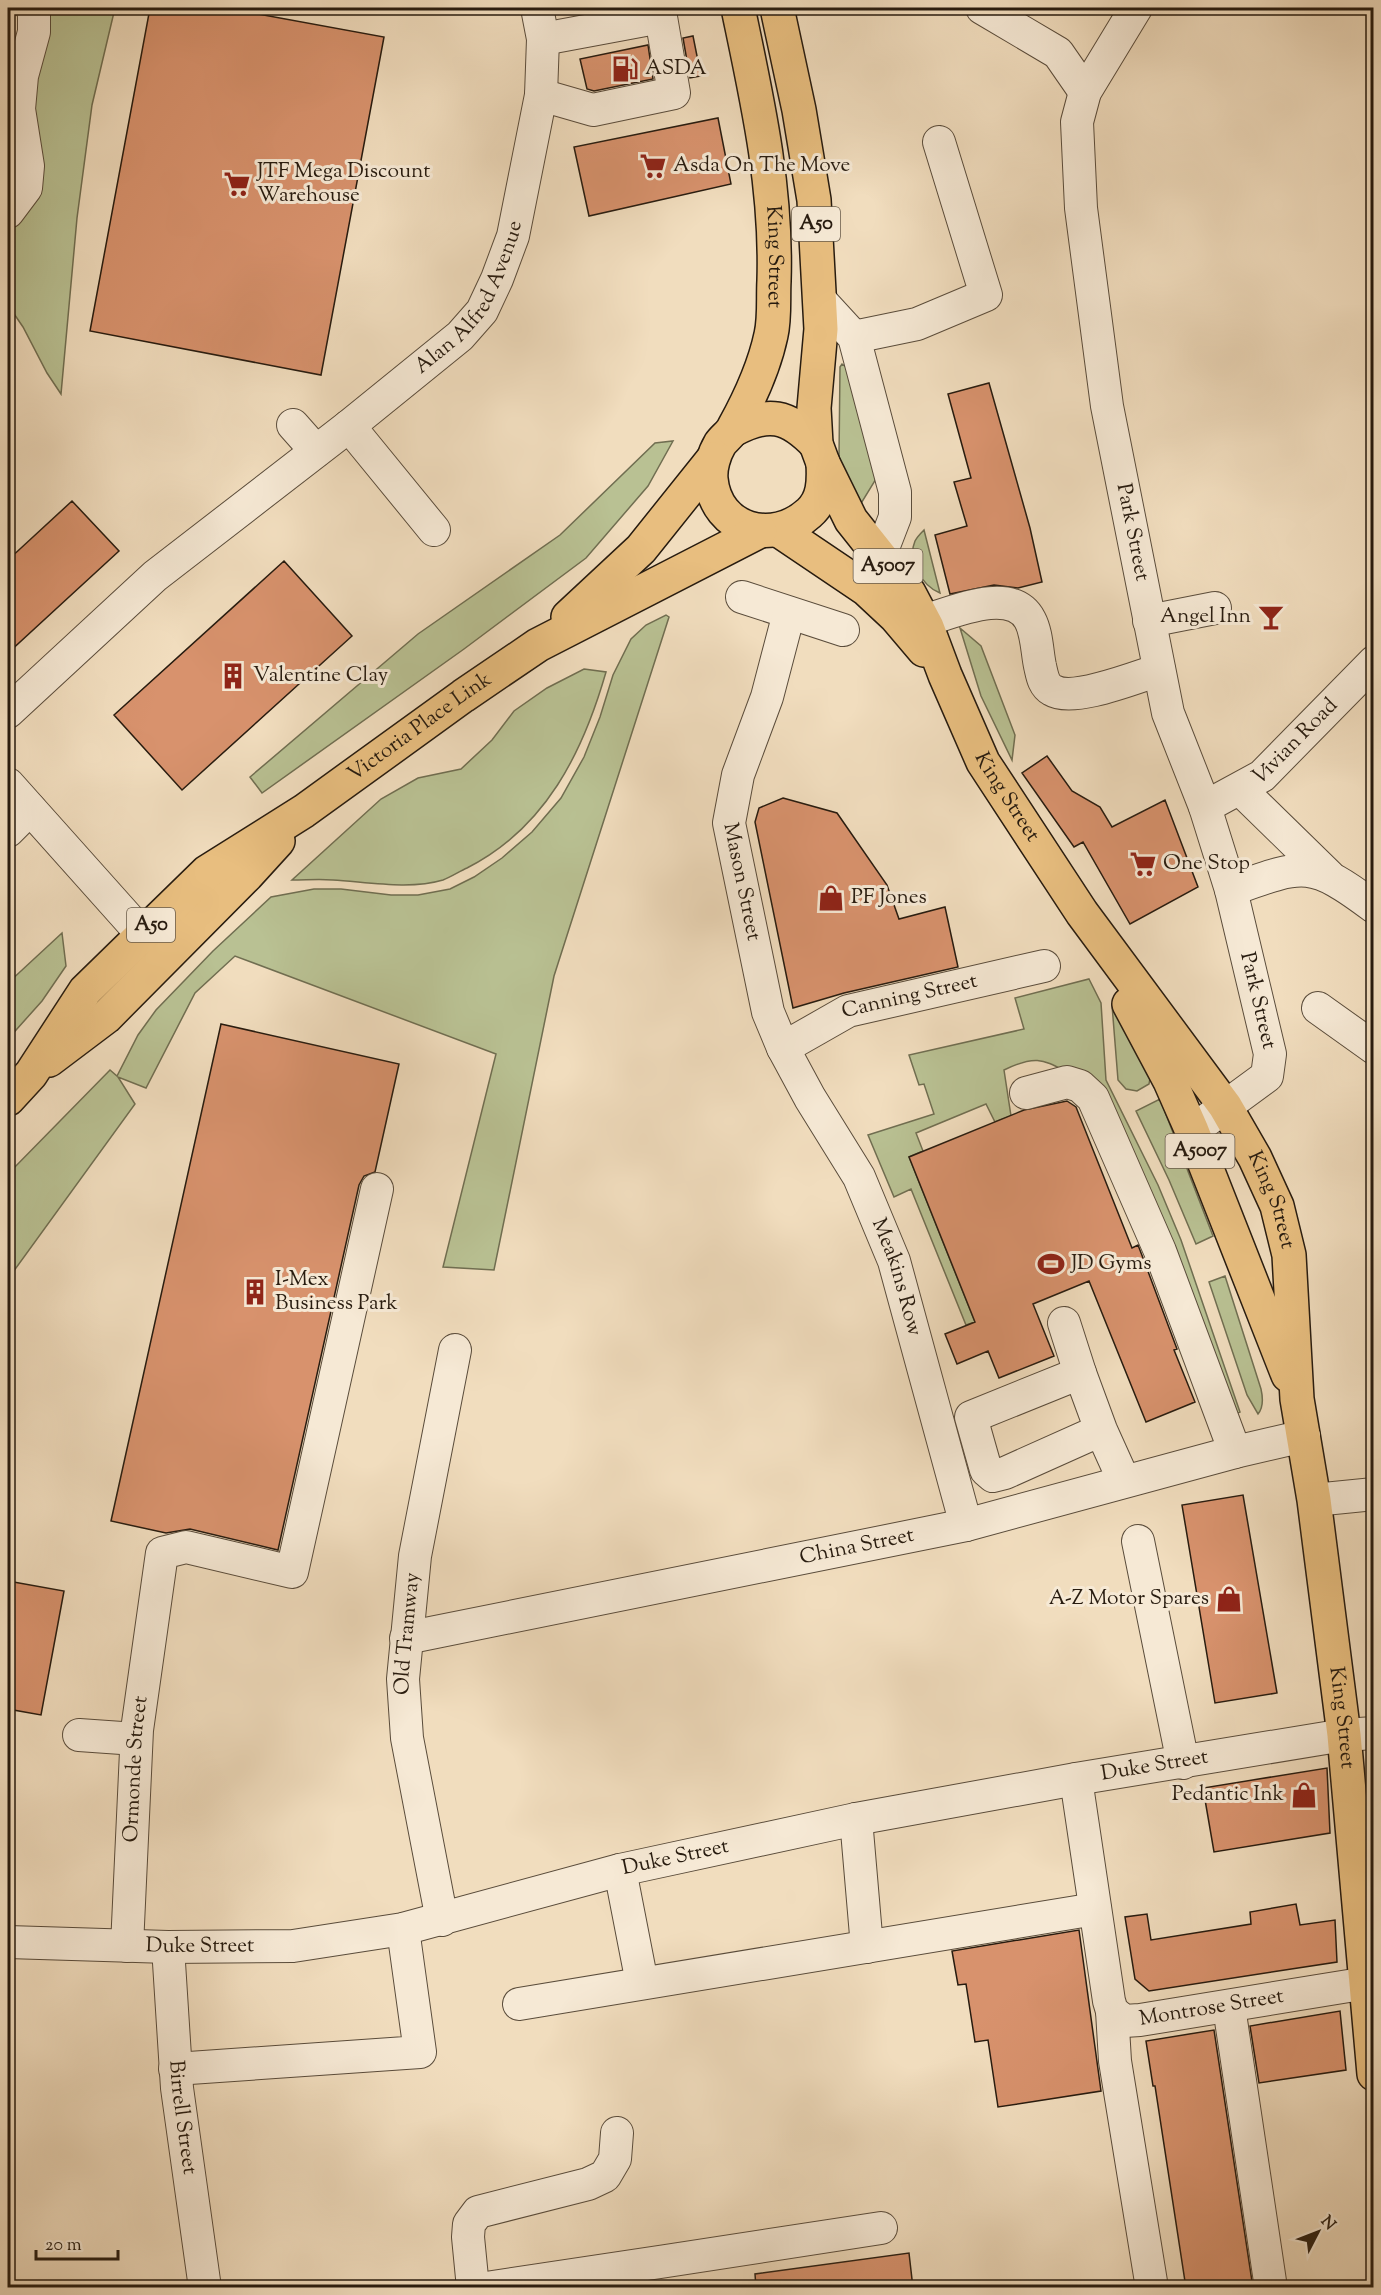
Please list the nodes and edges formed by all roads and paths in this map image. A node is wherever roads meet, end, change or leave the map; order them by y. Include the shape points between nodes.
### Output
1 (32, 8) edge
2 (537, 8) edge
3 (738, 8) edge
4 (777, 8) edge
5 (982, 8) edge
6 (1136, 8) edge
7 (543, 39) junction
8 (1085, 93) junction
9 (542, 95) junction
10 (939, 142) dead end
11 (8, 212) edge
12 (820, 300) junction
13 (854, 337) junction
14 (292, 425) dead end
15 (349, 426) junction
16 (733, 430) junction
17 (316, 451) junction
18 (819, 454) junction
19 (713, 459) junction
20 (434, 530) dead end
21 (770, 531) junction
22 (880, 556) junction
23 (742, 597) dead end
24 (1215, 608) dead end
25 (789, 613) junction
26 (924, 621) junction
27 (1149, 621) junction
28 (843, 630) dead end
29 (538, 645) junction
30 (1374, 662) edge
31 (1159, 670) junction
32 (945, 675) junction
33 (8, 712) edge
34 (8, 784) edge
35 (1240, 789) junction
36 (1205, 807) junction
37 (30, 810) junction
38 (304, 811) junction
39 (8, 831) edge
40 (1329, 876) junction
41 (1231, 890) junction
42 (1374, 907) edge
43 (1082, 913) junction
44 (142, 934) junction
45 (1044, 966) dead end
46 (1318, 1008) dead end
47 (783, 1048) junction
48 (1374, 1048) edge
49 (31, 1074) junction
50 (1026, 1093) dead end
51 (8, 1099) edge
52 (1225, 1107) junction
53 (1192, 1131) junction
54 (377, 1189) dead end
55 (1064, 1323) dead end
56 (455, 1350) dead end
57 (1080, 1373) junction
58 (1298, 1399) junction
59 (1101, 1430) junction
60 (1304, 1436) junction
61 (1235, 1452) junction
62 (1124, 1481) junction
63 (1374, 1494) edge
64 (1314, 1500) junction
65 (966, 1525) junction
66 (1138, 1541) dead end
67 (406, 1638) junction
68 (1359, 1734) edge
69 (79, 1735) dead end
70 (136, 1739) junction
71 (1183, 1762) junction
72 (1076, 1779) junction
73 (856, 1819) junction
74 (620, 1870) junction
75 (1095, 1909) junction
76 (442, 1920) junction
77 (403, 1929) junction
78 (8, 1942) edge
79 (126, 1946) junction
80 (168, 1947) junction
81 (867, 1947) junction
82 (642, 1983) junction
83 (1367, 1983) junction
84 (519, 2004) dead end
85 (1229, 2007) junction
86 (1112, 2011) junction
87 (176, 2069) junction
88 (1374, 2074) edge
89 (617, 2133) dead end
90 (881, 2228) dead end
91 (622, 2278) edge
92 (205, 2288) edge
93 (473, 2288) edge
94 (486, 2288) edge
95 (1152, 2288) edge
96 (1271, 2288) edge

1 - 11 street via 34,32 22,76 19,109 28,166 26,188
2 - 7 street, Alan Alfred Avenue
3 - 16 main road, King Street / A50 via 764,135 775,242 772,332 761,372
4 - 12 main road, King Street / A50 via 814,200
5 - 8 street via 1058,53
6 - 8 street, Park Street
7 - 9 street, Alan Alfred Avenue
7 - 9 street via 661,17 674,93 593,110
8 - 27 street, Park Street via 1077,122 1081,207 1107,406
9 - 15 street, Alan Alfred Avenue via 513,236 482,311 460,336
10 - 13 street via 986,295 917,324
12 - 13 street
12 - 18 main road, King Street / A50 via 814,408
13 - 22 street via 895,492 895,517
14 - 17 street
15 - 17 street, Alan Alfred Avenue
15 - 20 street
16 - 18 main road, King Street via 750,421 770,418 789,422 802,430
16 - 19 main road, King Street / A50
17 - 33 street, Alan Alfred Avenue via 155,576
18 - 21 main road, King Street / A50 via 824,482 818,501 798,523
18 - 22 main road, King Street / A5007 via 851,519
19 - 21 main road, King Street via 711,479 716,498 727,514 743,526
19 - 29 main road, Victoria Place Link / A50 via 641,549
21 - 29 main road, Victoria Place Link / A50
21 - 32 main road, King Street / A5007 via 866,589 896,617
22 - 26 main road, King Street / A5007 via 909,593
23 - 25 street
24 - 27 street
25 - 28 street
25 - 47 street, Mason Street via 767,696 738,775 729,823 768,1012
26 - 31 street via 982,603 1003,603 1024,611 1031,621 1043,681 1052,690 1068,694
26 - 32 main road, King Street / A5007
27 - 31 street, Park Street
29 - 38 main road, Victoria Place Link / A50
30 - 35 street, Vivian Road via 1262,776
31 - 36 street, Park Street via 1168,713
32 - 43 main road, King Street / A5007 via 983,762
34 - 37 street
35 - 36 street, Vivian Road
35 - 40 street
36 - 41 street, Park Street
37 - 39 street
37 - 44 street
38 - 44 main road, Victoria Place Link / A50 via 207,872
38 - 49 main road, Victoria Place Link / A50 via 247,875 106,1017
40 - 41 street via 1295,869
40 - 42 street
41 - 52 street, Park Street via 1270,1054 1267,1076
43 - 52 main road, King Street / A5007
43 - 53 main road, King Street / A5007
44 - 49 main road, Victoria Place Link / A50 via 85,991
45 - 47 street, Canning Street via 848,1011
46 - 48 street
47 - 65 street, Meakins Row via 859,1178 894,1261
49 - 51 main road, Victoria Place Link / A50
50 - 61 street via 1067,1082 1080,1086 1093,1098 1160,1251
52 - 53 street, Park Street
52 - 58 main road, King Street / A5007 via 1255,1158 1276,1206 1289,1254
53 - 58 main road, King Street / A5007
54 - 70 street, Ormonde Street via 292,1572 186,1547 162,1553
55 - 57 street
56 - 67 street, Old Tramway via 415,1556
57 - 59 street
57 - 59 street via 971,1417 986,1470 993,1476 1005,1473
58 - 60 main road, King Street / A5007
59 - 62 street
60 - 61 street, China Street
60 - 64 main road, King Street / A5007
61 - 62 street, China Street
62 - 65 street, China Street
63 - 64 street
64 - 68 main road, King Street / A5007
65 - 67 street, China Street
66 - 71 street
67 - 76 street, Old Tramway via 403,1679 407,1738
68 - 71 street, Duke Street
68 - 83 main road, King Street / A5007
69 - 70 street
70 - 79 street, Ormonde Street
71 - 72 street, Duke Street
72 - 73 street, Duke Street
72 - 75 street, Montrose Street
73 - 74 street, Duke Street
73 - 81 street
74 - 76 street, Duke Street
74 - 82 street
75 - 81 street
75 - 86 street, Montrose Street
76 - 77 street, Duke Street
77 - 80 street, Duke Street via 293,1946
77 - 87 street via 420,2052
78 - 79 street, Duke Street
79 - 80 street, Duke Street
80 - 87 street, Birrell Street
81 - 82 street
82 - 84 street
83 - 85 street, Montrose Street
83 - 88 main road, King Street / A5007
85 - 86 street, Montrose Street via 1140,2020 1124,2020
85 - 96 street
86 - 95 street via 1115,2061
87 - 92 street, Birrell Street
89 - 93 street via 615,2159 605,2176 588,2184 478,2212 468,2237
90 - 91 street via 675,2259
91 - 94 street

